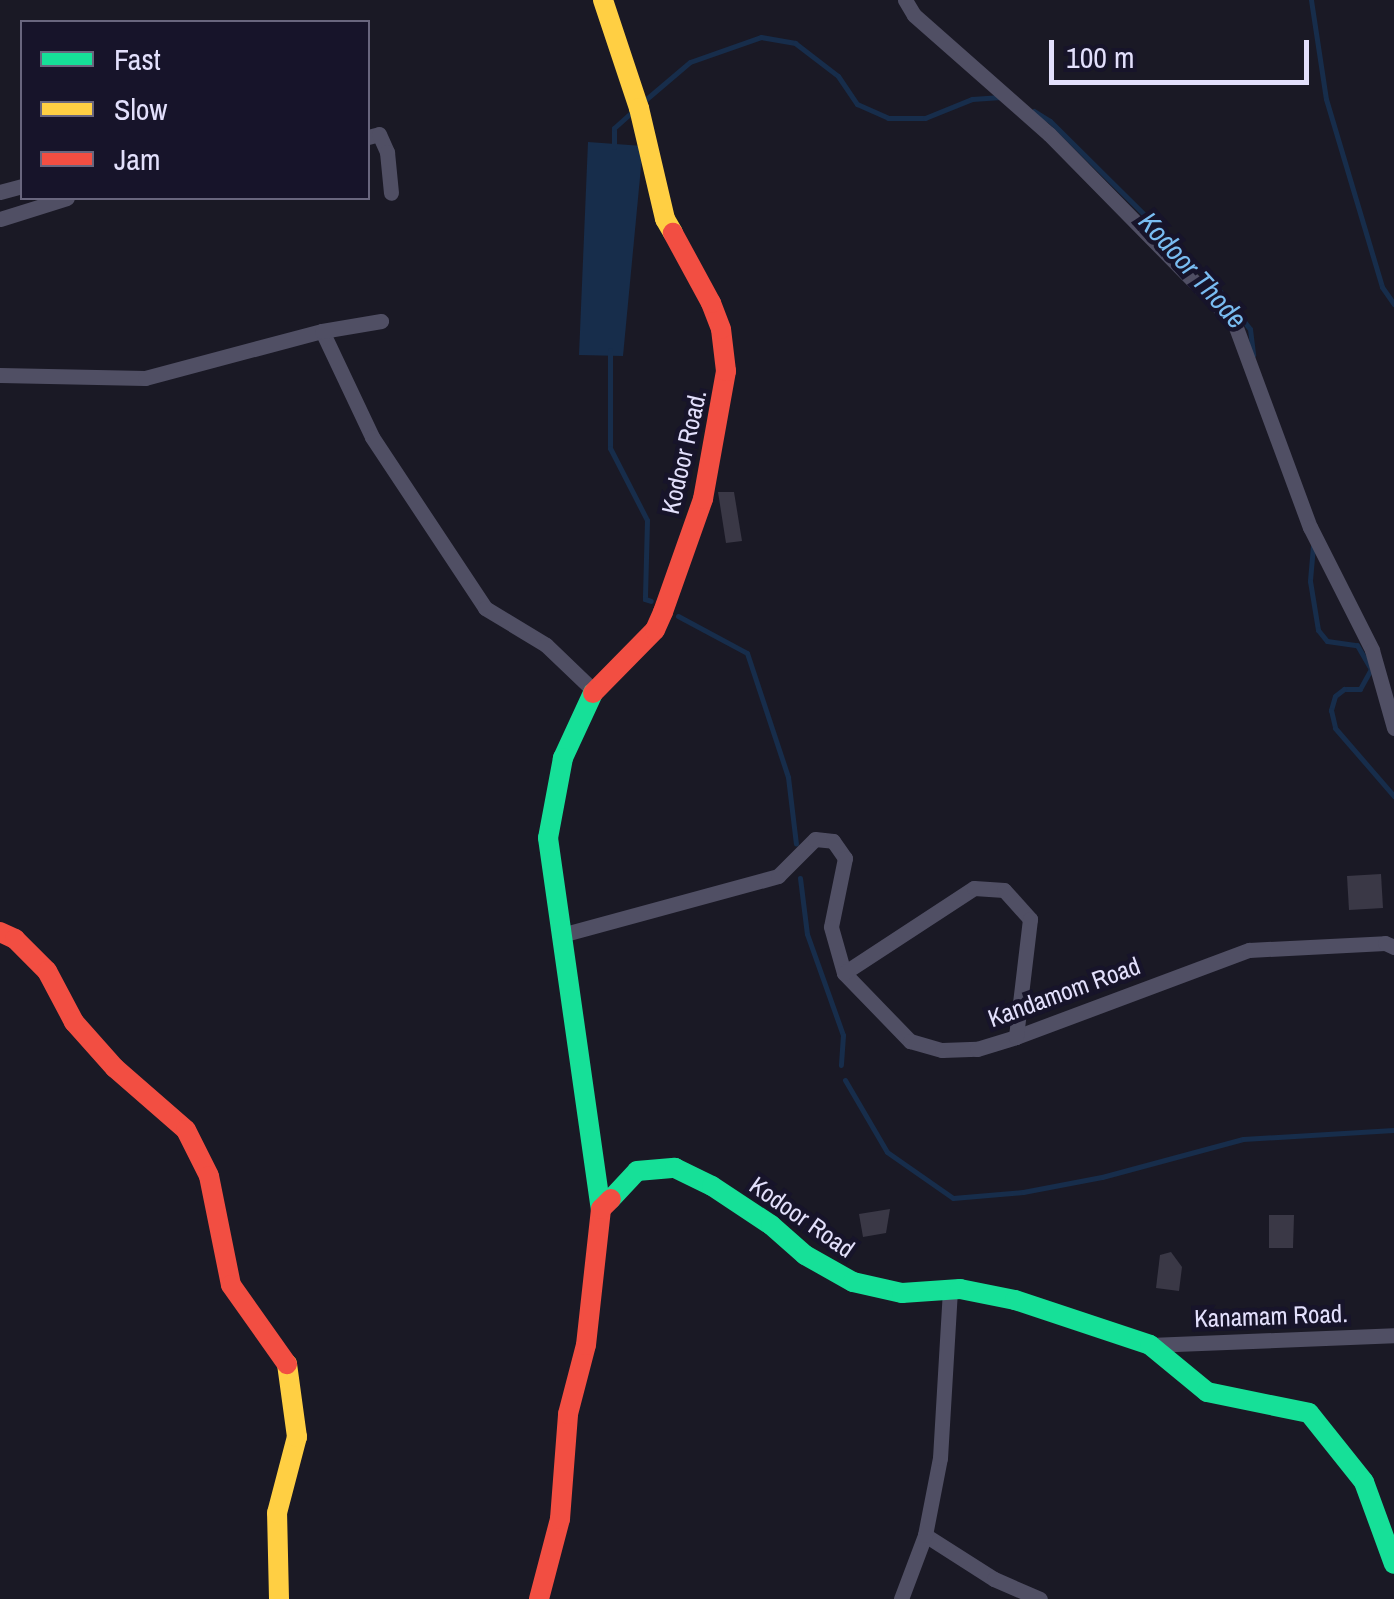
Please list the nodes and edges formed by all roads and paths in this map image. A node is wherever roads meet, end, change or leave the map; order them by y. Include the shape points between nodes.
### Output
1 (603, 0) edge
2 (905, 0) edge
3 (370, 136) edge
4 (391, 192) dead end
5 (61, 200) edge
6 (0, 219) edge
7 (381, 321) dead end
8 (322, 331) junction
9 (0, 374) edge
10 (594, 691) junction
11 (1394, 728) edge
12 (0, 932) edge
13 (565, 934) junction
14 (1394, 947) edge
15 (844, 973) junction
16 (1016, 1038) junction
17 (601, 1209) junction
18 (950, 1290) junction
19 (1394, 1335) edge
20 (1150, 1345) junction
21 (925, 1536) junction
22 (1394, 1564) edge
23 (279, 1599) edge
24 (539, 1599) edge
25 (901, 1599) edge
26 (1040, 1599) edge

1 - 10 street, Kodoor Road. via 665,219 712,303 726,370 704,499 660,621
2 - 11 street via 914,16 1049,134 1234,322 1310,527 1372,650
3 - 4 street via 380,134 387,152
5 - 6 street
7 - 8 street
8 - 9 street via 145,378
8 - 10 street via 372,437 485,608 546,645
10 - 13 street, Kodoor Road. via 563,758 548,838
12 - 23 street via 47,972 74,1022 115,1068 186,1130 209,1176 231,1284 289,1367 297,1437 277,1513
13 - 15 street, Kandamom Road via 778,876 815,839 833,841 845,858 831,927
13 - 17 street
14 - 16 street, Kandamom Road via 1249,950
15 - 16 street, Kandamom Road via 910,1041 942,1050
15 - 16 street via 974,888 1004,890 1030,919
17 - 18 street, Kodoor Road via 636,1171 675,1168 854,1282 902,1292
17 - 24 street via 586,1345 568,1414 560,1519
18 - 20 street, Kodoor Road via 1015,1300
18 - 21 street via 940,1458
19 - 20 street, Kanamam Road.
20 - 22 street, Kodoor Road via 1207,1392 1309,1413 1364,1482
21 - 25 street
21 - 26 street via 994,1580

